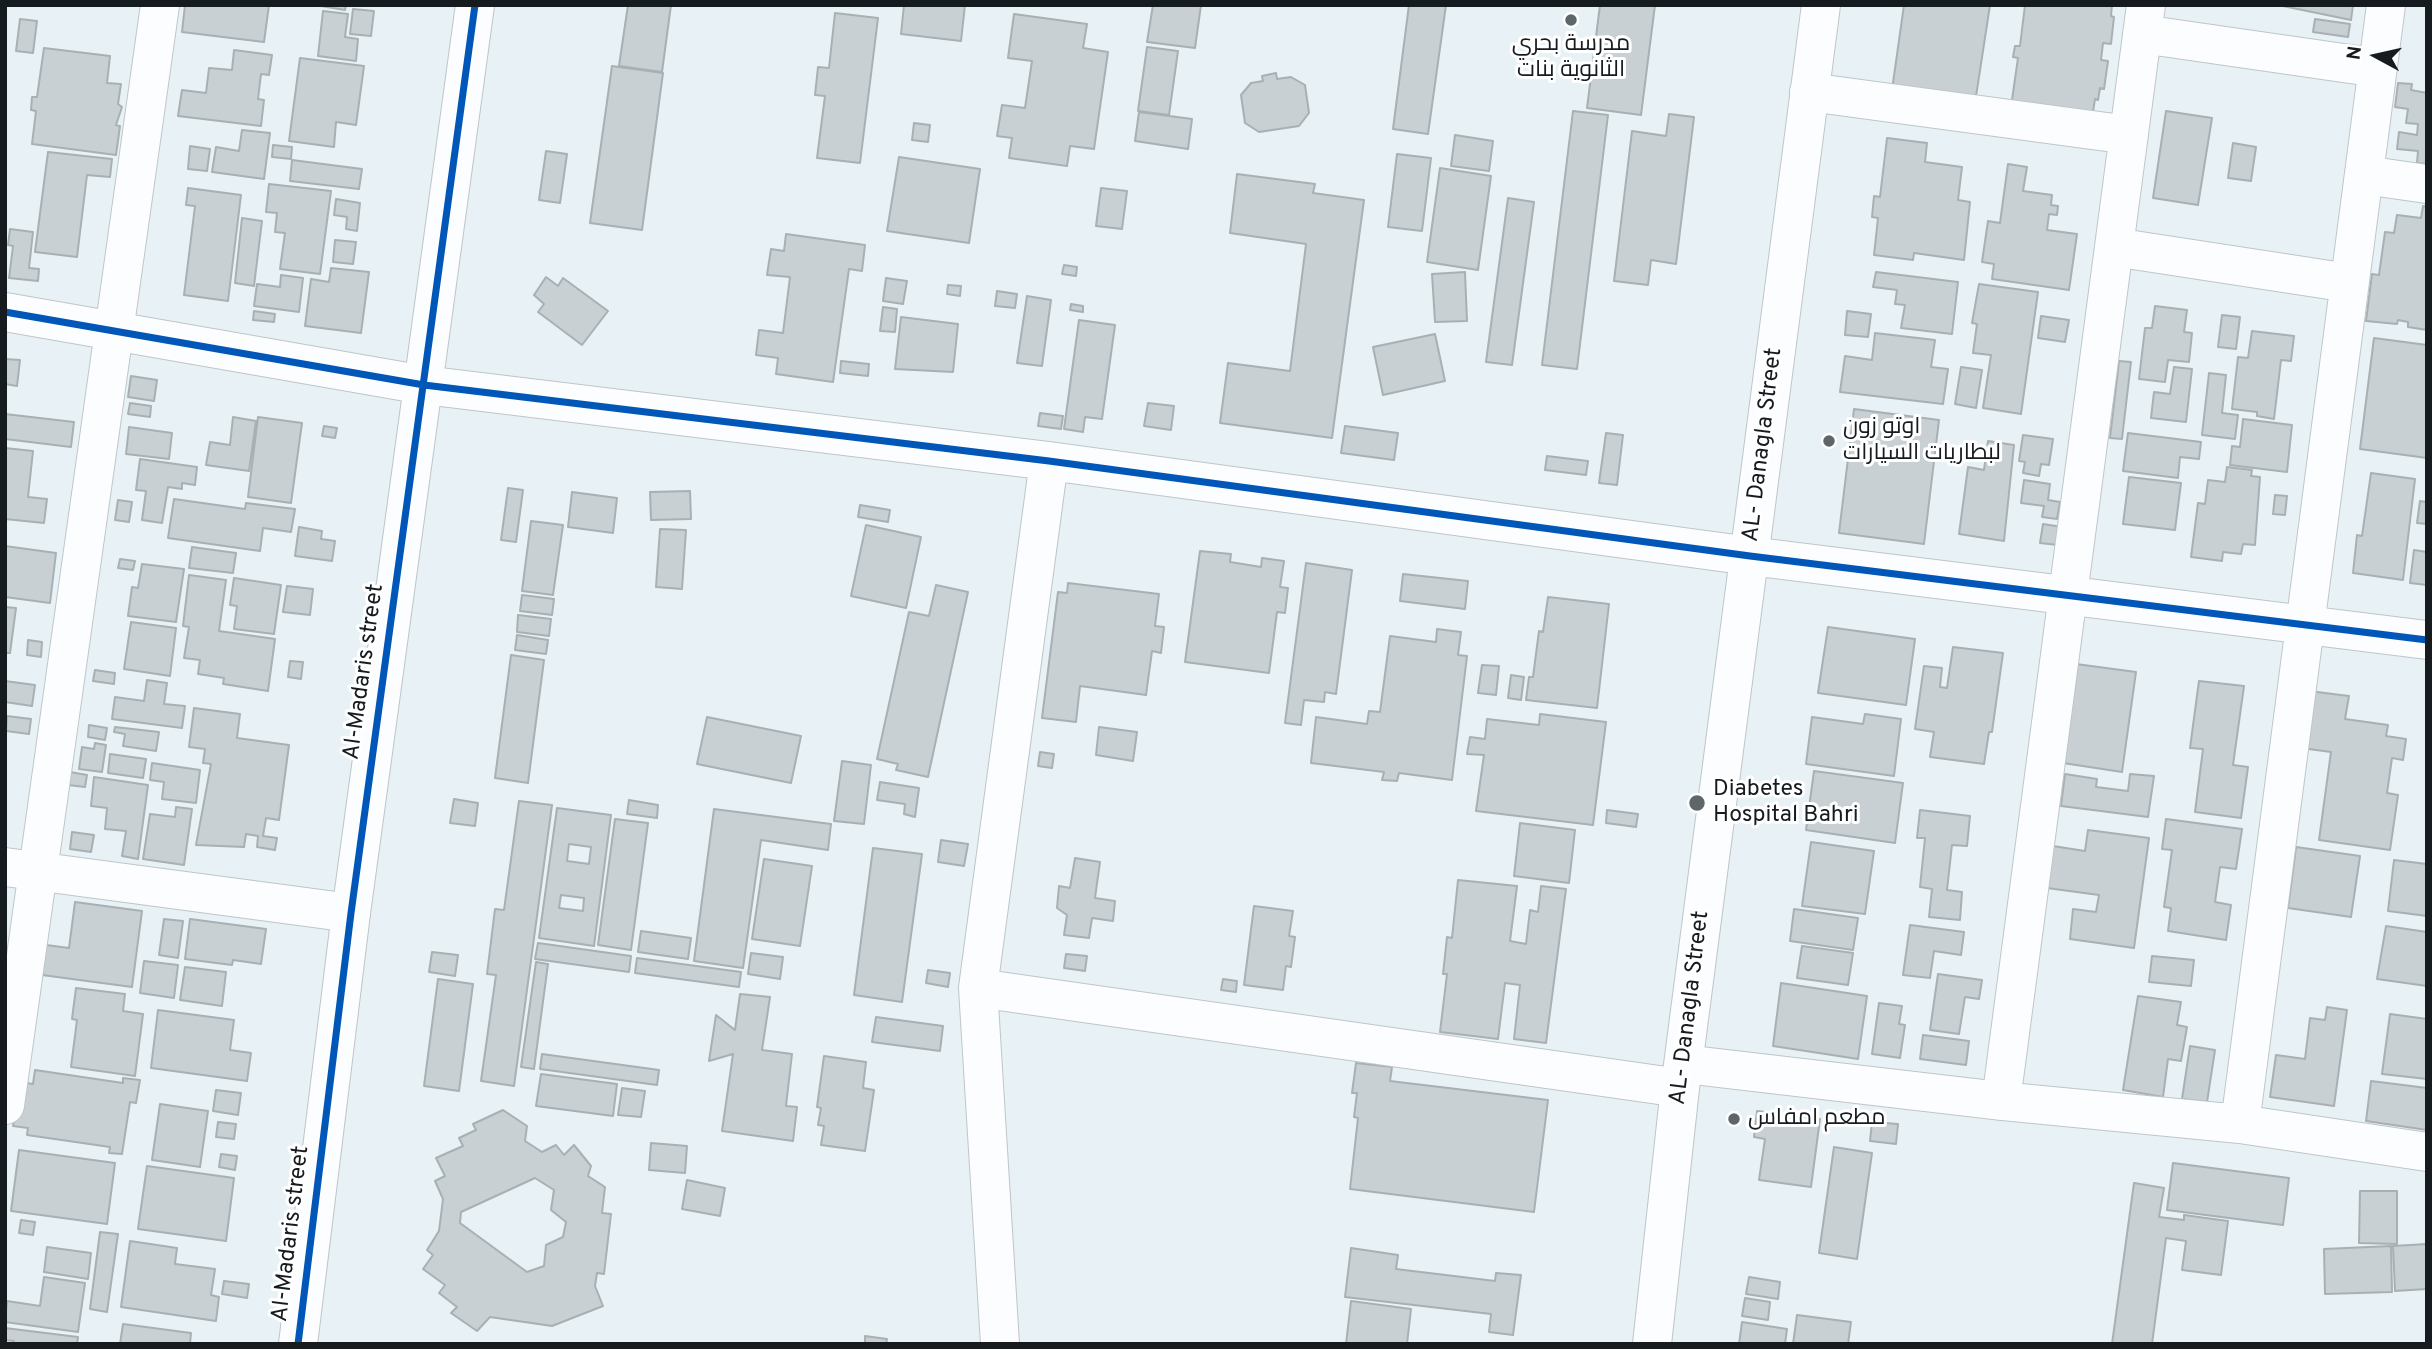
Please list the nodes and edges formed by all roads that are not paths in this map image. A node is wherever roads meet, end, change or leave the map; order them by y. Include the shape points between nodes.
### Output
1 (160, 5) edge
2 (475, 5) edge
3 (1821, 5) edge
4 (2386, 5) edge
5 (2144, 20) edge
6 (2378, 68) junction
7 (1810, 92) junction
8 (2129, 135) junction
9 (2364, 175) junction
10 (2427, 184) edge
11 (2114, 247) junction
12 (2349, 283) junction
13 (5, 312) edge
14 (116, 331) junction
15 (424, 385) junction
16 (1049, 461) junction
17 (1750, 556) junction
18 (2068, 596) junction
19 (2306, 627) junction
20 (2427, 640) edge
21 (21, 869) edge
22 (351, 912) junction
23 (978, 988) junction
24 (1682, 1076) junction
25 (2001, 1101) junction
26 (5, 1105) edge
27 (2240, 1125) junction
28 (2427, 1152) edge
29 (298, 1344) edge
30 (1000, 1344) edge
31 (1652, 1344) edge

1 - 14 street
2 - 15 street, Al-Madaris street
3 - 7 street, AL- Danagla Street
4 - 6 street
5 - 6 street
5 - 8 street
6 - 9 street
7 - 8 street
7 - 17 street, AL- Danagla Street
8 - 11 street
9 - 10 street
9 - 12 street
11 - 12 street
11 - 18 street
12 - 19 street
13 - 14 street
14 - 15 street
14 - 21 street
15 - 16 street
15 - 22 street, Al-Madaris street
16 - 17 street
16 - 23 street
17 - 18 street
17 - 24 street, AL- Danagla Street
18 - 19 street
18 - 25 street
19 - 20 street
19 - 27 street
21 - 22 street
21 - 26 street
22 - 29 street, Al-Madaris street
23 - 24 street
23 - 30 street
24 - 25 street
24 - 31 street, AL- Danagla Street
25 - 27 street
27 - 28 street

